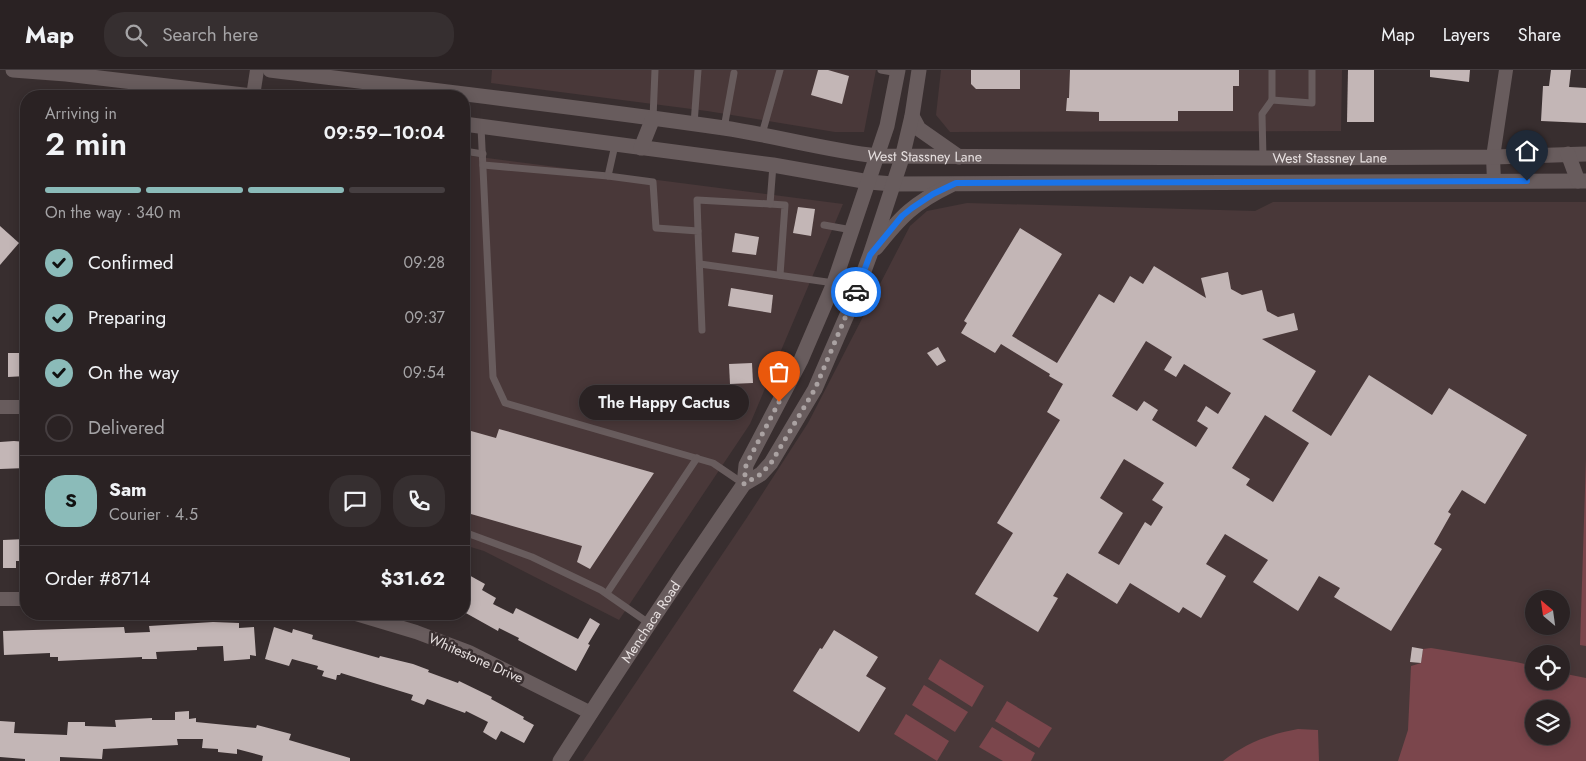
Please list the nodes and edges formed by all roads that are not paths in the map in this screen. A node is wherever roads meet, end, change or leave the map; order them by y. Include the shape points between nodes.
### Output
1 (13, 70) edge
2 (257, 70) edge
3 (270, 70) edge
4 (655, 70) edge
5 (698, 70) edge
6 (780, 70) edge
7 (881, 70) edge
8 (919, 70) edge
9 (1272, 70) edge
10 (1312, 70) edge
11 (1506, 70) edge
12 (898, 72) edge
13 (734, 73) dead end
14 (202, 90) edge
15 (254, 90) edge
16 (421, 90) edge
17 (470, 96) edge
18 (1272, 100) junction
19 (912, 116) junction
20 (653, 118) junction
21 (694, 124) junction
22 (470, 125) edge
23 (482, 127) junction
24 (724, 128) junction
25 (762, 134) junction
26 (615, 144) junction
27 (641, 148) junction
28 (470, 152) edge
29 (483, 154) junction
30 (1568, 154) junction
31 (1586, 154) edge
32 (877, 156) junction
33 (959, 157) junction
34 (1493, 157) junction
35 (902, 158) junction
36 (1263, 158) junction
37 (483, 165) junction
38 (773, 165) junction
39 (608, 176) junction
40 (1257, 181) junction
41 (1494, 181) junction
42 (1582, 181) edge
43 (868, 182) junction
44 (956, 183) junction
45 (893, 184) junction
46 (770, 204) junction
47 (824, 225) dead end
48 (698, 230) junction
49 (852, 230) junction
50 (870, 255) junction
51 (700, 264) junction
52 (780, 274) junction
53 (834, 283) junction
54 (702, 330) dead end
55 (0, 407) edge
56 (20, 407) edge
57 (697, 458) junction
58 (744, 484) junction
59 (470, 534) edge
60 (607, 594) junction
61 (20, 598) edge
62 (0, 599) edge
63 (376, 620) edge
64 (650, 624) junction
65 (591, 712) junction
66 (560, 761) edge

1 - 14 main road
2 - 15 street
3 - 16 main road, West Stassney Lane
4 - 20 lane
5 - 21 lane
6 - 25 lane
7 - 12 lane
8 - 19 main road, Menchaca Road
9 - 18 lane
10 - 18 lane via 1312,103
11 - 34 street
12 - 32 main road, Menchaca Road
13 - 24 lane
17 - 20 main road, West Stassney Lane
18 - 36 lane via 1262,114
19 - 33 main road via 919,130
19 - 35 main road, Menchaca Road
20 - 21 main road, West Stassney Lane
20 - 27 main road
21 - 24 main road, West Stassney Lane
22 - 23 main road, West Stassney Lane
23 - 26 main road, West Stassney Lane
23 - 29 lane
24 - 25 main road, West Stassney Lane
25 - 32 main road, West Stassney Lane
26 - 27 main road, West Stassney Lane
26 - 39 lane
27 - 38 main road, West Stassney Lane
28 - 29 lane
29 - 37 lane
30 - 31 main road, West Stassney Lane
30 - 34 main road, West Stassney Lane
30 - 42 main road
32 - 35 main road, West Stassney Lane
32 - 43 main road, Menchaca Road
33 - 35 main road, West Stassney Lane
33 - 36 main road, West Stassney Lane
34 - 36 main road, West Stassney Lane
34 - 41 street
35 - 45 main road, Menchaca Road
36 - 40 main road
37 - 39 lane
37 - 57 lane via 493,377 505,403
38 - 43 main road, West Stassney Lane
38 - 46 lane
39 - 48 lane via 653,182 656,228
40 - 41 main road, West Stassney Lane
40 - 44 main road, West Stassney Lane
41 - 42 main road, West Stassney Lane
43 - 45 main road, West Stassney Lane
43 - 49 main road, Menchaca Road
44 - 45 main road, West Stassney Lane
44 - 50 main road via 912,208
45 - 50 main road, Menchaca Road
46 - 48 lane via 697,200
46 - 52 lane via 785,206
47 - 49 lane
48 - 51 lane
49 - 53 main road, Menchaca Road
50 - 58 main road, Menchaca Road via 815,389 771,463 761,474
51 - 52 lane
51 - 54 lane
52 - 53 lane
53 - 58 main road, Menchaca Road via 801,360 746,465
55 - 56 street
57 - 58 lane via 714,463
57 - 60 lane
58 - 64 main road, Menchaca Road
59 - 60 lane via 532,556
60 - 64 lane
61 - 62 street
63 - 65 street, Whitestone Drive via 469,652
64 - 65 main road, Menchaca Road
65 - 66 main road, Menchaca Road

